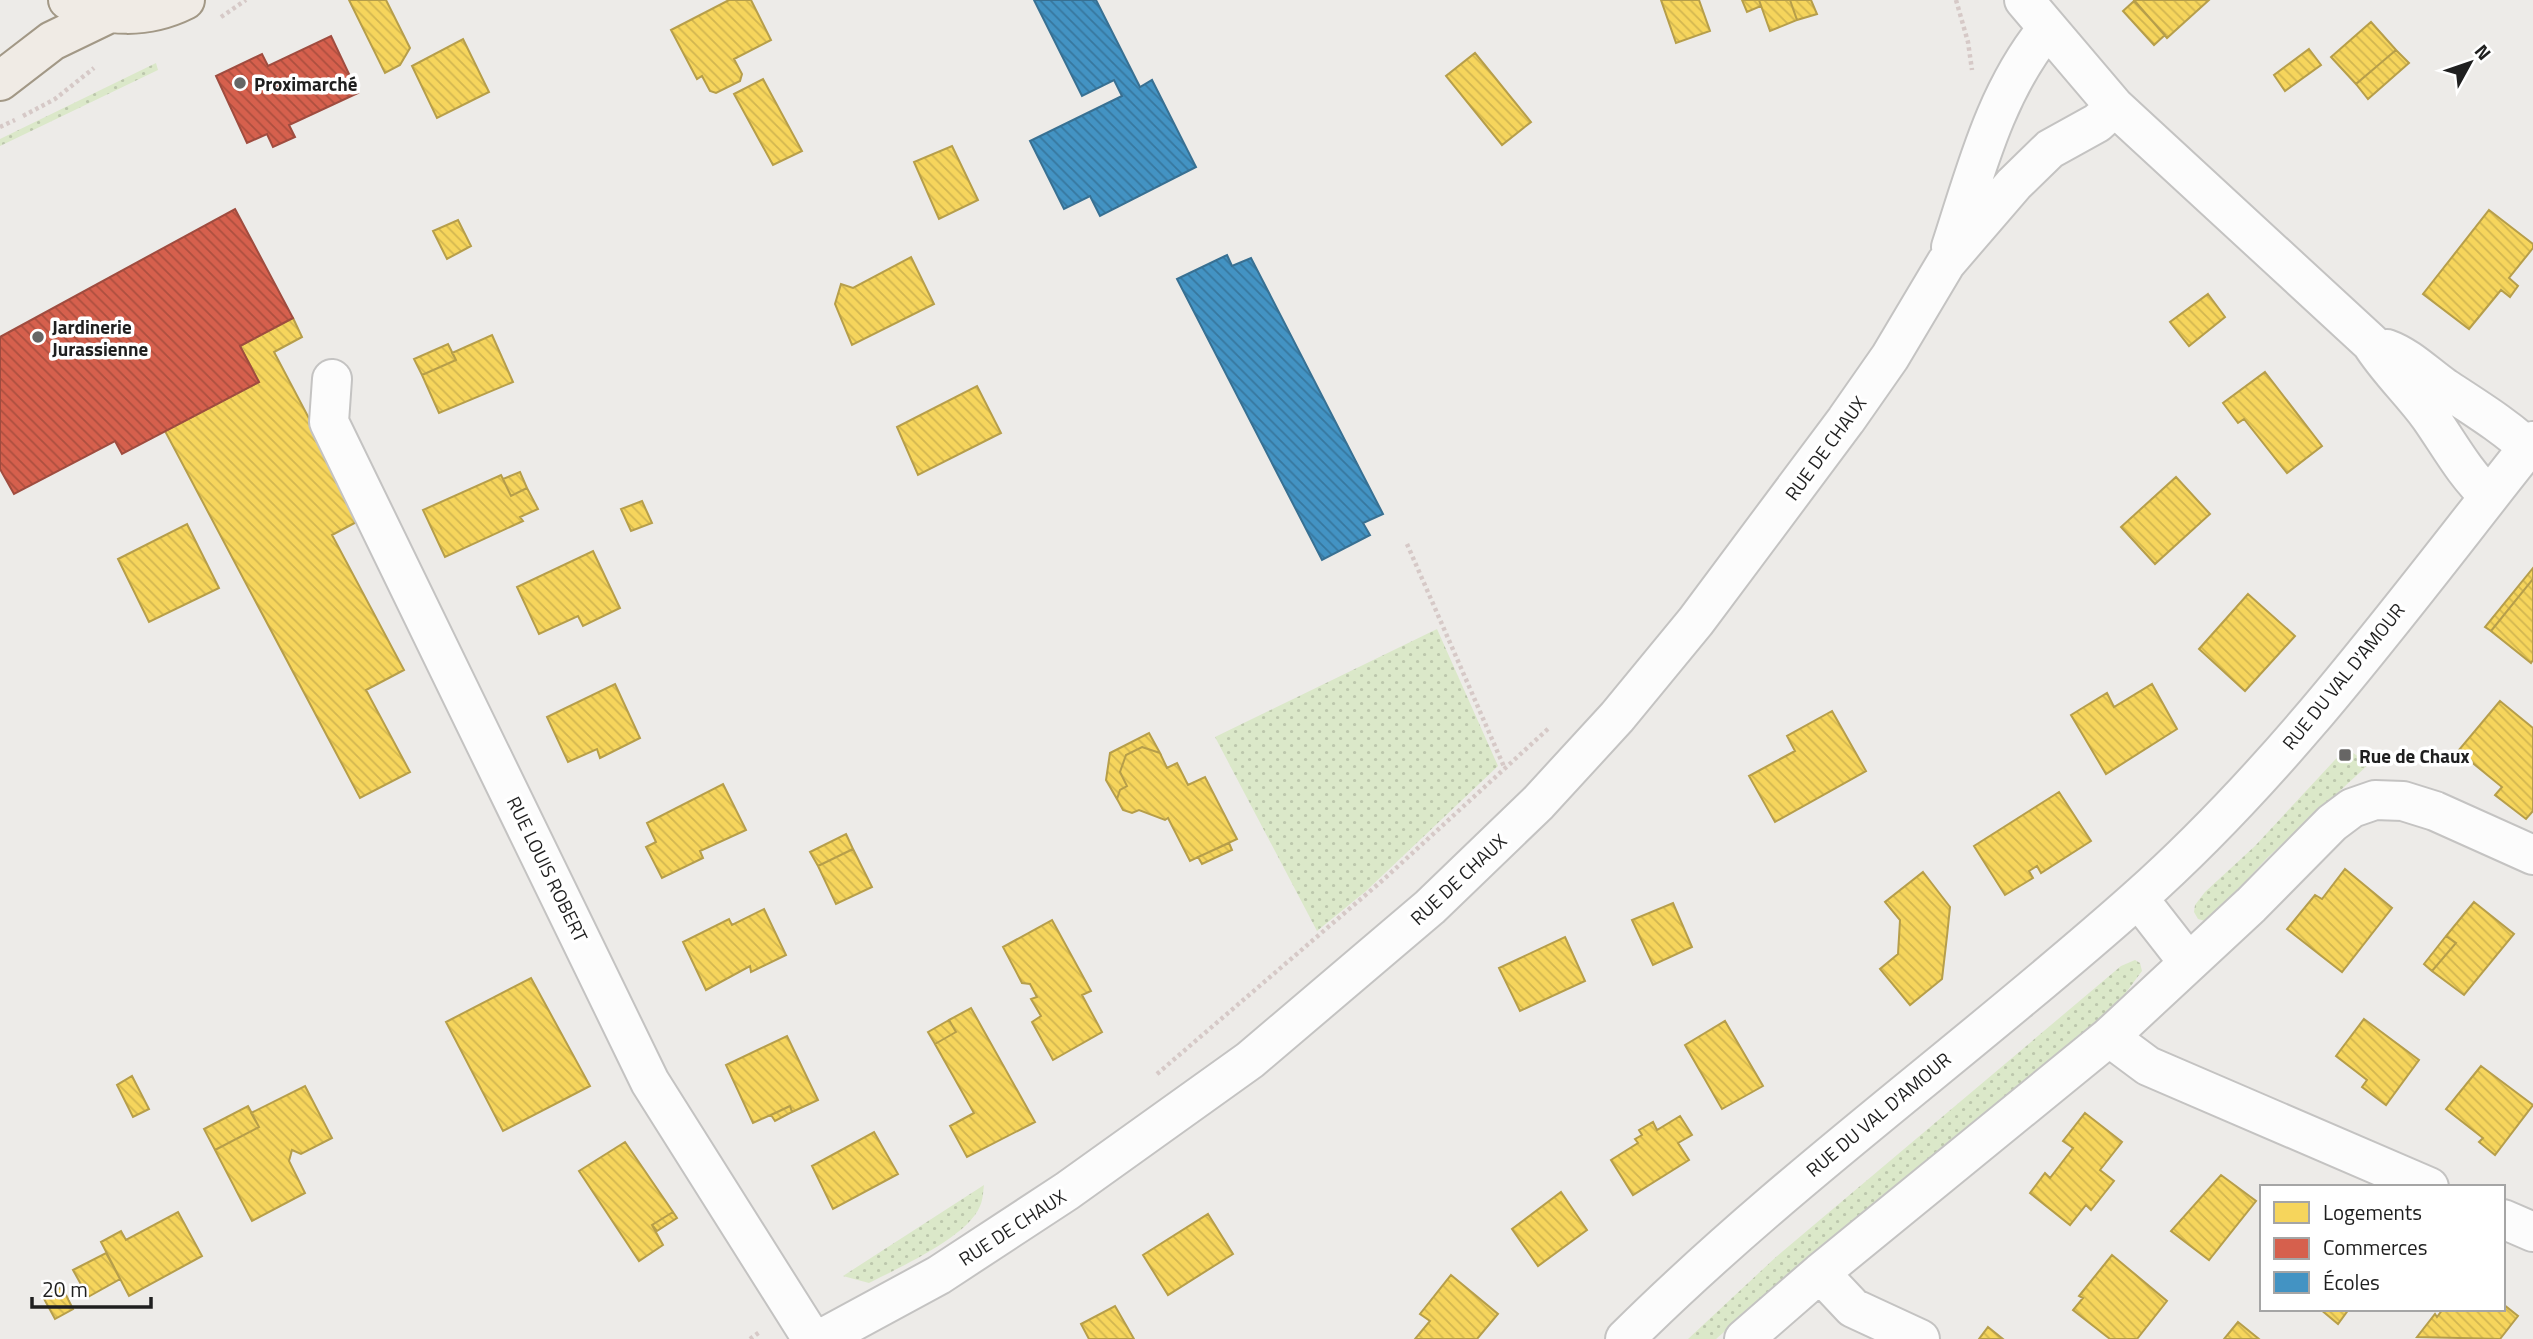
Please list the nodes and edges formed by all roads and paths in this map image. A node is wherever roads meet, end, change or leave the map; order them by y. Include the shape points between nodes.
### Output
1 (68, 0) edge
2 (246, 0) edge
3 (1956, 0) edge
4 (200, 10) edge
5 (110, 13) junction
6 (2035, 15) edge
7 (101, 63) dead end
8 (1973, 78) dead end
9 (0, 81) edge
10 (2115, 107) junction
11 (0, 127) edge
12 (1946, 263) junction
13 (2371, 343) junction
14 (332, 379) dead end
15 (2531, 447) edge
16 (2489, 496) junction
17 (1407, 544) dead end
18 (1555, 722) dead end
19 (1506, 770) junction
20 (2533, 855) edge
21 (2138, 898) junction
22 (2188, 962) junction
23 (2109, 1037) junction
24 (1156, 1075) dead end
25 (2424, 1185) edge
26 (2505, 1220) edge
27 (2533, 1232) edge
28 (1820, 1273) junction
29 (803, 1323) edge
30 (750, 1339) edge
31 (821, 1339) edge
32 (1625, 1339) edge
33 (1744, 1339) edge
34 (1920, 1339) edge

1 - 5 main road
2 - 4 path
3 - 8 path
4 - 5 main road
5 - 9 main road via 52,41
6 - 10 street, RUE DE CHAUX
6 - 12 street, RUE DE CHAUX via 2024,57 2000,102
7 - 11 path via 55,99
10 - 12 street, RUE DE CHAUX via 2050,149
10 - 13 street, RUE DE CHAUX
12 - 31 street, RUE DE CHAUX via 1890,357 1696,621 1538,803 1430,907 1250,1060 1067,1191 939,1275
13 - 15 street, RUE DE CHAUX via 2401,354
13 - 16 street, RUE DE CHAUX
14 - 29 street, RUE LOUIS ROBERT via 329,422 650,1082
15 - 16 street, RUE DU VAL D'AMOUR
16 - 21 street, RUE DU VAL D'AMOUR via 2310,719
17 - 19 path
18 - 19 path
19 - 24 path
20 - 22 street via 2435,811 2403,801 2375,800 2352,808 2332,823
21 - 22 street
21 - 32 street, RUE DU VAL D'AMOUR via 1747,1223
22 - 23 street
23 - 25 street via 2148,1066
23 - 28 street
26 - 27 street
28 - 33 street
28 - 34 street via 1853,1308
29 - 30 path

